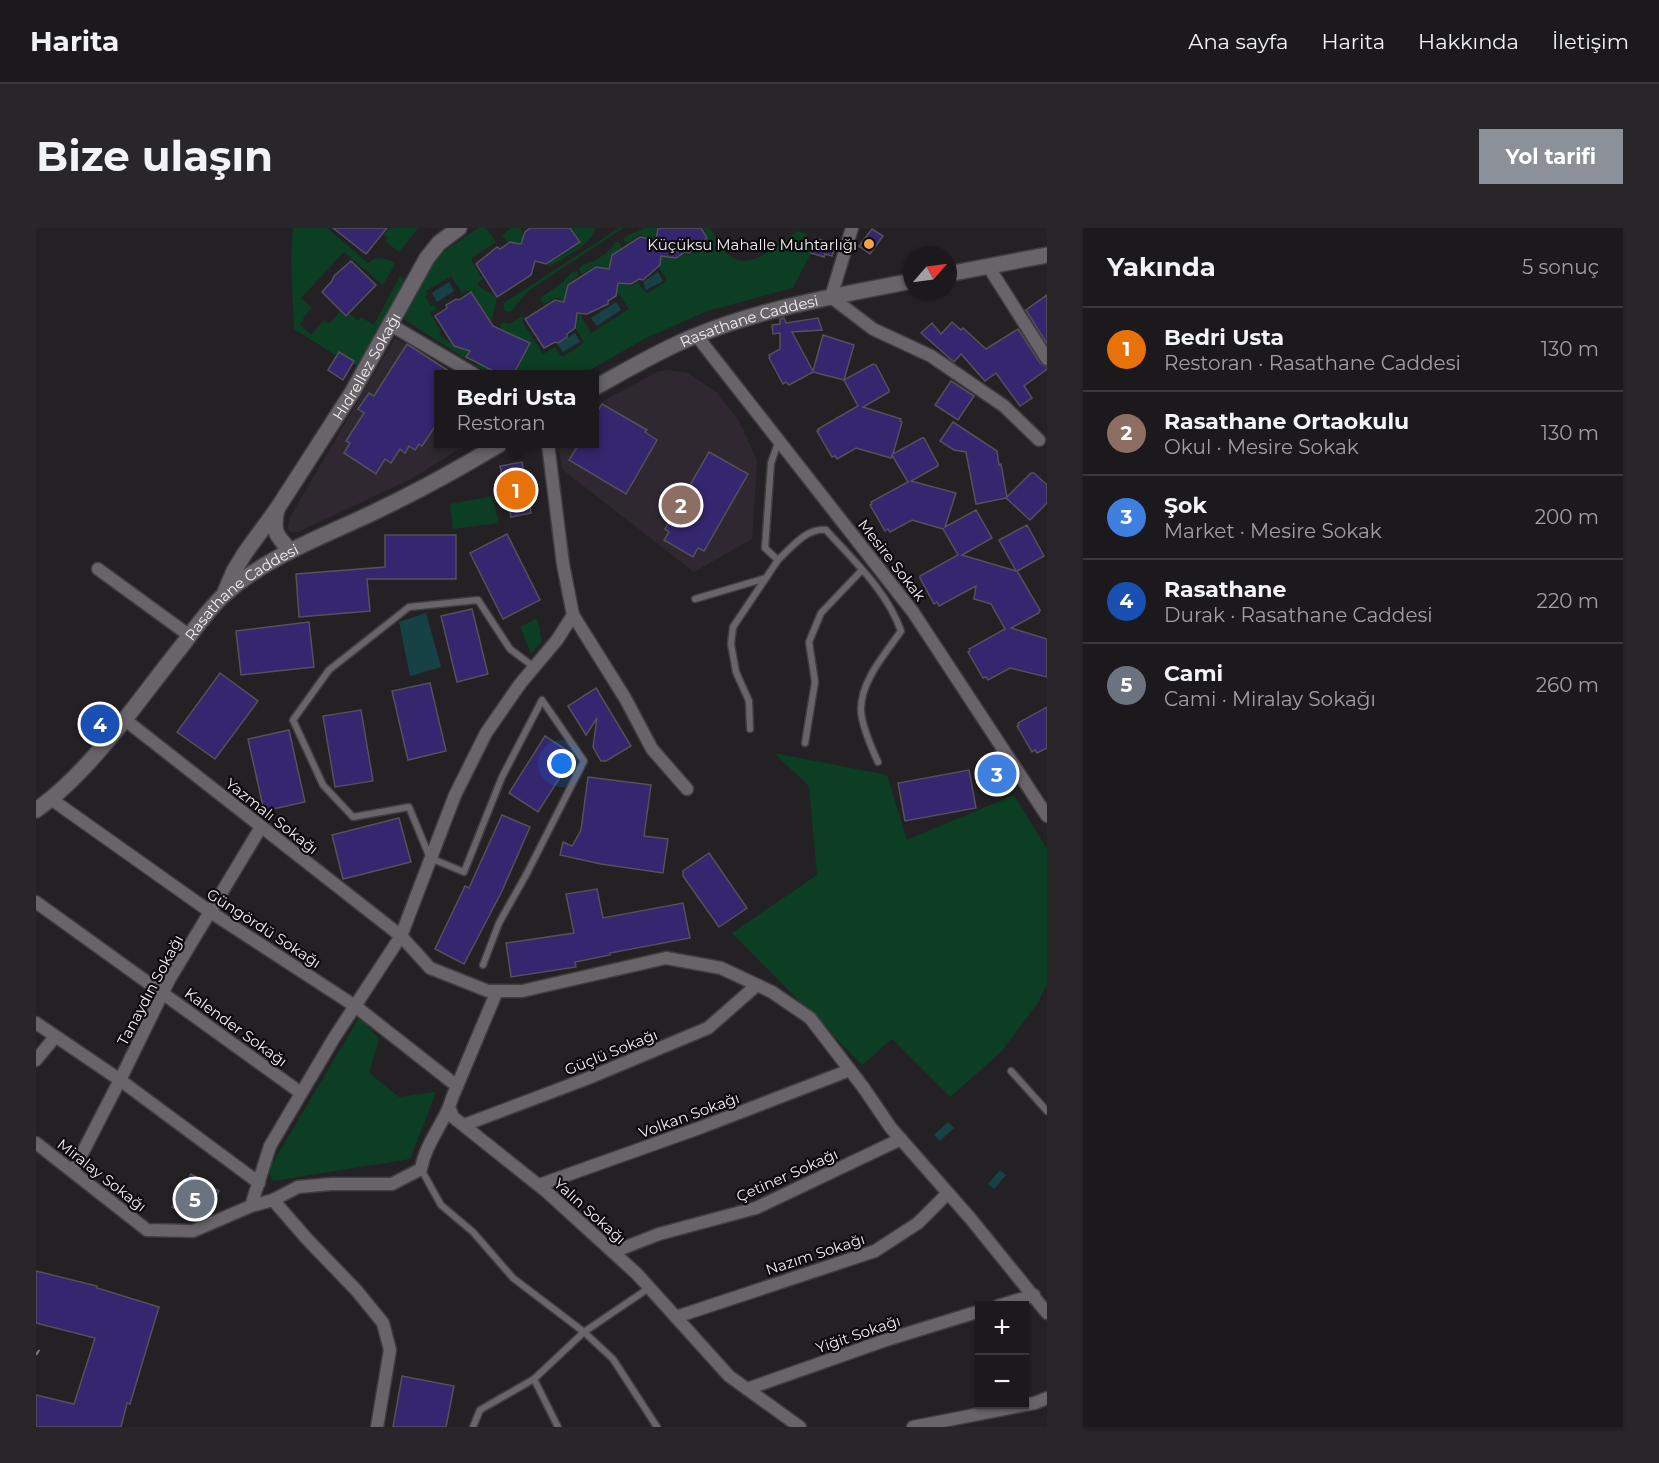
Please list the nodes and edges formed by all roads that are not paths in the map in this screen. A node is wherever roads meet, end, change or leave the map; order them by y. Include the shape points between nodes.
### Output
1 (459, 228) edge
2 (852, 228) edge
3 (1047, 255) edge
4 (988, 266) junction
5 (957, 272) edge
6 (903, 283) edge
7 (831, 297) junction
8 (391, 325) junction
9 (696, 335) junction
10 (1047, 359) edge
11 (466, 370) edge
12 (599, 385) edge
13 (779, 440) junction
14 (1039, 440) dead end
15 (493, 448) edge
16 (548, 448) edge
17 (277, 509) junction
18 (291, 551) junction
19 (778, 560) junction
20 (98, 568) dead end
21 (862, 570) junction
22 (766, 578) junction
23 (224, 595) junction
24 (695, 599) dead end
25 (573, 615) junction
26 (190, 636) junction
27 (535, 667) junction
28 (124, 719) junction
29 (750, 729) dead end
30 (805, 743) dead end
31 (878, 762) dead end
32 (687, 789) dead end
33 (51, 799) junction
34 (1043, 803) edge
35 (36, 810) edge
36 (1047, 816) edge
37 (261, 827) junction
38 (430, 858) junction
39 (36, 902) edge
40 (209, 911) junction
41 (401, 936) junction
42 (483, 965) dead end
43 (757, 986) junction
44 (497, 991) junction
45 (162, 993) junction
46 (355, 1006) junction
47 (36, 1023) edge
48 (55, 1036) junction
49 (36, 1060) edge
50 (850, 1070) junction
51 (1011, 1071) dead end
52 (120, 1080) junction
53 (457, 1086) junction
54 (301, 1093) junction
55 (450, 1107) junction
56 (1047, 1111) edge
57 (464, 1125) junction
58 (901, 1139) junction
59 (36, 1143) edge
60 (421, 1169) junction
61 (73, 1171) junction
62 (259, 1183) junction
63 (538, 1185) junction
64 (948, 1193) junction
65 (273, 1200) junction
66 (252, 1206) junction
67 (613, 1252) junction
68 (650, 1287) junction
69 (1034, 1295) junction
70 (1012, 1301) edge
71 (975, 1313) edge
72 (1047, 1313) edge
73 (676, 1317) junction
74 (584, 1332) junction
75 (534, 1379) junction
76 (747, 1389) junction
77 (1047, 1398) edge
78 (377, 1427) edge
79 (473, 1427) edge
80 (558, 1427) edge
81 (657, 1427) edge
82 (800, 1427) edge
83 (913, 1427) edge

1 - 8 street, Hıdrellez Sokağı via 433,249
2 - 7 street
3 - 4 street
4 - 5 street
4 - 10 street
6 - 7 street, Rasathane Caddesi
7 - 9 street, Rasathane Caddesi
7 - 14 street via 873,329 940,362 1004,406
8 - 11 street
8 - 17 street, Hıdrellez Sokağı via 339,415
9 - 12 street, Rasathane Caddesi
9 - 13 street, Mesire Sokak
13 - 19 lane via 771,463 765,548
13 - 34 street, Mesire Sokak via 913,612
15 - 18 street, Rasathane Caddesi via 412,494
16 - 25 street
17 - 18 street via 275,532
17 - 23 street, Hıdrellez Sokağı via 239,561
18 - 23 street, Rasathane Caddesi via 260,567
19 - 21 lane via 802,537 817,529 826,530
19 - 22 lane
20 - 26 street
21 - 30 lane via 821,613 809,642 815,682
21 - 31 lane via 894,610 901,631 868,678 861,709
22 - 24 lane
22 - 29 lane via 733,627 731,644 736,672 749,701
23 - 26 street, Rasathane Caddesi
25 - 27 street
25 - 32 street via 652,748
26 - 28 street, Rasathane Caddesi
27 - 38 street via 486,732
27 - 38 lane via 510,649 478,600 409,607 329,670 292,720 323,785 353,817 409,807
28 - 33 street, Rasathane Caddesi
28 - 37 street, Yazmalı Sokağı
33 - 35 street, Rasathane Caddesi
33 - 40 street, Güngördü Sokağı
34 - 36 street, Mesire Sokak
37 - 40 street, Tanaydın Sokağı
37 - 41 street, Yazmalı Sokağı
38 - 41 street
38 - 42 lane via 464,872 502,777 542,700 584,761 499,923
39 - 45 street, Kalender Sokağı
40 - 45 street, Tanaydın Sokağı
40 - 46 street, Güngördü Sokağı
41 - 44 street, Yazmalı Sokağı via 430,968
41 - 46 street
43 - 44 street, Yazmalı Sokağı via 721,969 666,958 522,991
43 - 50 street, Yazmalı Sokağı via 810,1018
43 - 57 street, Güçlü Sokağı via 708,1028
44 - 53 street
45 - 52 street, Tanaydın Sokağı
45 - 54 street, Kalender Sokağı
46 - 53 street, Güngördü Sokağı
46 - 54 street
47 - 48 street
48 - 49 street
48 - 52 street
50 - 58 street, Yazmalı Sokağı
50 - 63 street, Volkan Sokağı
51 - 56 lane
52 - 61 street, Tanaydın Sokağı
52 - 62 street
53 - 55 street
54 - 62 street via 270,1146
55 - 57 street, Yalın Sokağı via 453,1117
55 - 60 street via 424,1152
57 - 63 street, Yalın Sokağı
58 - 64 street, Yazmalı Sokağı
58 - 67 street, Çetiner Sokağı via 756,1208 659,1234
59 - 61 street, Miralay Sokağı
60 - 65 street, Miralay Sokağı via 392,1184 297,1187
60 - 74 lane via 441,1205 472,1232 513,1278
61 - 66 street, Miralay Sokağı via 147,1230 193,1231
62 - 66 street
63 - 67 street, Yalın Sokağı
64 - 69 street, Yazmalı Sokağı
64 - 73 street, Nazım Sokağı via 918,1223 875,1251
65 - 66 street, Miralay Sokağı
65 - 78 street via 383,1323 390,1350
67 - 68 street, Yalın Sokağı
68 - 73 street, Yalın Sokağı
68 - 74 lane
69 - 70 street
69 - 72 street, Yazmalı Sokağı
71 - 76 street, Yiğit Sokağı
73 - 76 street, Yalın Sokağı via 729,1376
74 - 75 lane
74 - 81 lane via 613,1359
75 - 79 lane via 480,1410
75 - 80 lane
76 - 82 street, Yalın Sokağı
77 - 83 street

